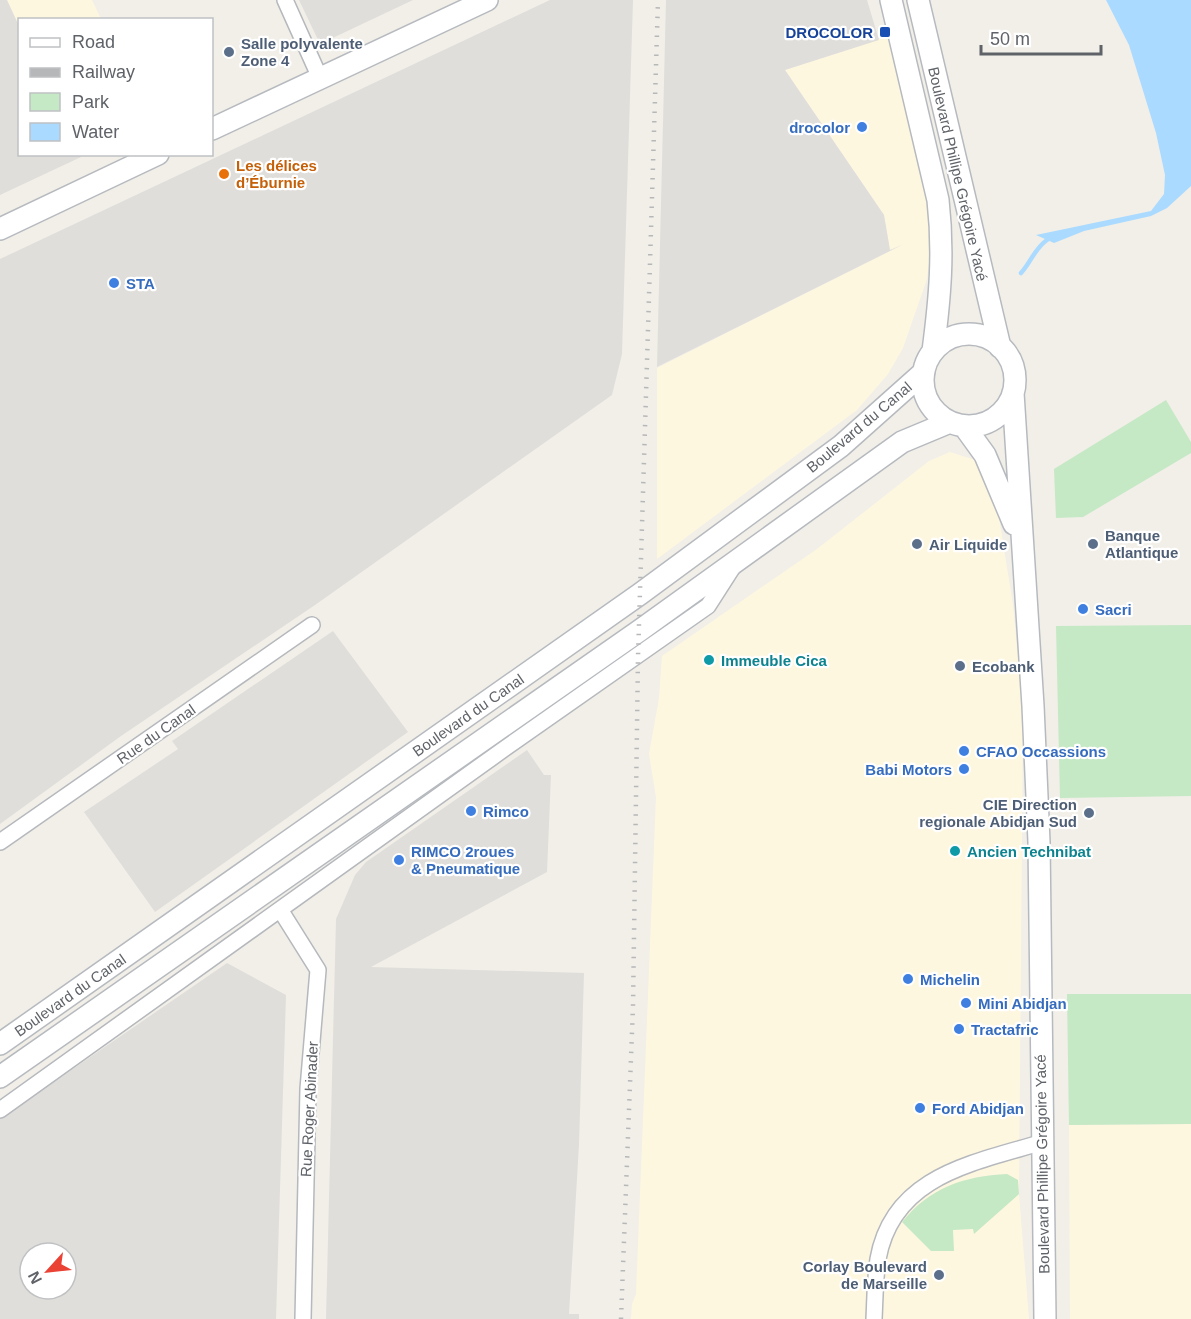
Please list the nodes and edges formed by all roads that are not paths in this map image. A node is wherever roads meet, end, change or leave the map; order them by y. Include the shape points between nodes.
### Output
1 (285, 0) edge
2 (487, 0) edge
3 (891, 0) edge
4 (918, 0) edge
5 (320, 78) junction
6 (213, 129) edge
7 (154, 156) edge
8 (0, 229) edge
9 (1000, 347) junction
10 (933, 351) junction
11 (924, 372) junction
12 (1013, 393) junction
13 (957, 424) junction
14 (1021, 541) junction
15 (737, 559) junction
16 (312, 625) dead end
17 (0, 842) edge
18 (281, 911) junction
19 (0, 1044) edge
20 (0, 1077) edge
21 (0, 1110) edge
22 (1043, 1142) junction
23 (303, 1319) edge
24 (874, 1319) edge
25 (1045, 1319) edge

1 - 5 street
2 - 5 main road
3 - 10 main road, Boulevard Phillipe Grégoire Yacé via 941,225 943,257
4 - 9 main road, Boulevard Phillipe Grégoire Yacé
5 - 6 main road
7 - 8 main road
9 - 10 main road via 987,339 966,335 945,341
9 - 12 main road via 1013,368
10 - 11 main road
11 - 13 main road via 923,387 928,401 937,414
11 - 19 main road, Boulevard du Canal via 841,446 640,594
12 - 13 main road via 1008,405 989,422
12 - 14 main road, Boulevard Phillipe Grégoire Yacé
13 - 14 main road, Boulevard Phillipe Grégoire Yacé via 985,455
13 - 15 main road, Boulevard du Canal via 902,442
14 - 22 main road, Boulevard Phillipe Grégoire Yacé via 1039,842
15 - 18 street, Boulevard du Canal via 708,606
15 - 20 main road, Boulevard du Canal via 639,632
16 - 17 street, Rue du Canal
18 - 21 street, Boulevard du Canal
18 - 23 street, Rue Roger Abinader via 318,970 308,1089
22 - 24 street via 925,1183 904,1204 891,1222 878,1259
22 - 25 main road, Boulevard Phillipe Grégoire Yacé

